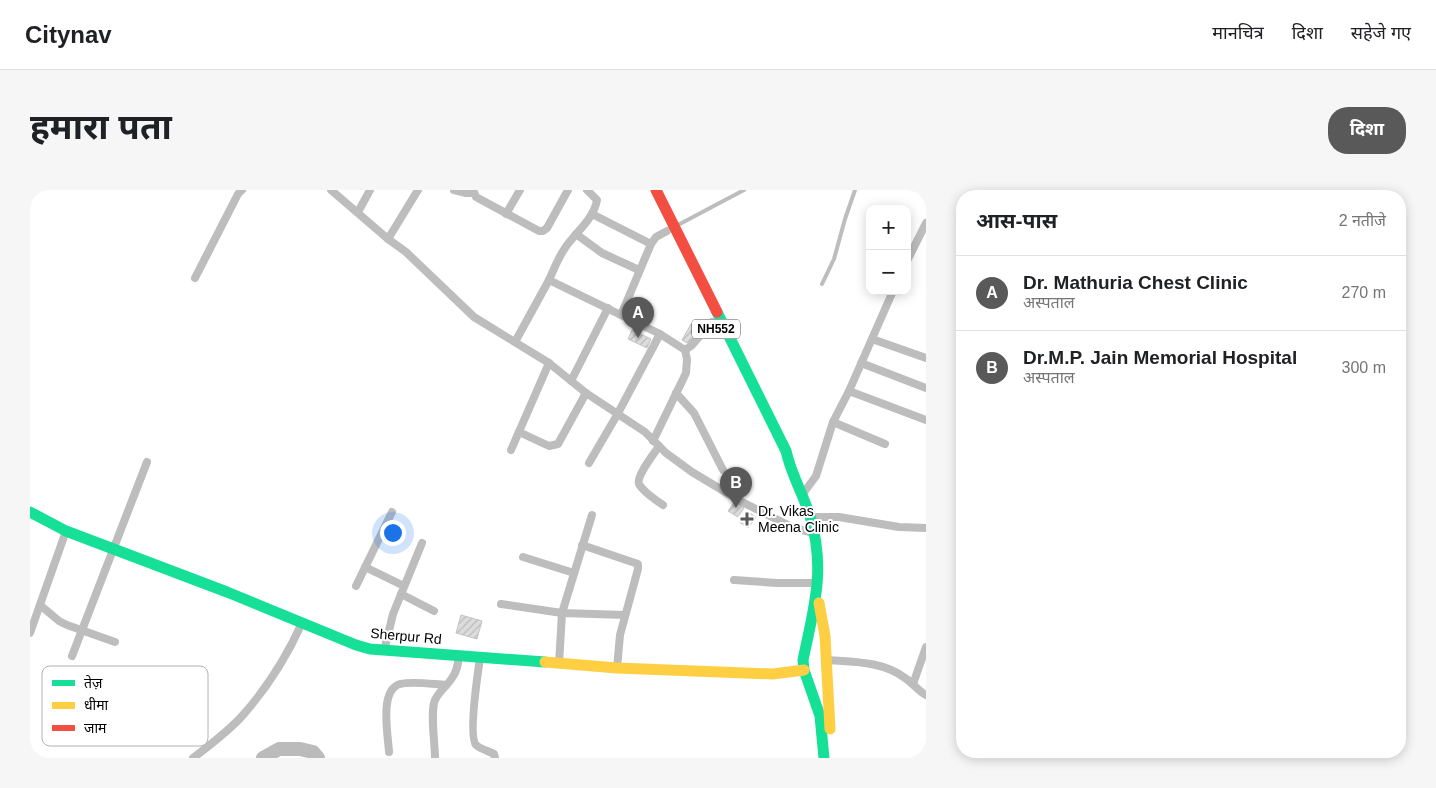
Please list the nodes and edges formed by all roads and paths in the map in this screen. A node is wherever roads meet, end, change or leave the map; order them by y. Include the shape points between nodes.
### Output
1 (242, 190) edge
2 (331, 190) edge
3 (370, 190) edge
4 (418, 190) edge
5 (454, 190) edge
6 (520, 190) edge
7 (568, 190) edge
8 (587, 190) edge
9 (646, 190) edge
10 (656, 190) edge
11 (744, 190) edge
12 (854, 190) edge
13 (473, 191) edge
14 (358, 212) junction
15 (506, 214) junction
16 (592, 214) junction
17 (926, 223) edge
18 (670, 229) junction
19 (576, 234) junction
20 (388, 239) junction
21 (651, 244) junction
22 (911, 253) edge
23 (639, 270) junction
24 (195, 278) dead end
25 (549, 280) junction
26 (822, 284) dead end
27 (891, 295) edge
28 (608, 308) junction
29 (621, 315) junction
30 (712, 322) junction
31 (660, 334) junction
32 (872, 339) junction
33 (515, 342) junction
34 (685, 350) junction
35 (926, 358) edge
36 (549, 363) junction
37 (861, 364) junction
38 (571, 382) junction
39 (926, 388) edge
40 (849, 391) junction
41 (586, 393) junction
42 (676, 393) junction
43 (617, 415) junction
44 (926, 420) edge
45 (833, 422) junction
46 (519, 432) junction
47 (656, 444) junction
48 (885, 444) dead end
49 (511, 450) dead end
50 (147, 462) dead end
51 (589, 463) dead end
52 (789, 464) junction
53 (723, 470) dead end
54 (802, 495) junction
55 (663, 505) dead end
56 (30, 512) edge
57 (392, 512) dead end
58 (592, 515) dead end
59 (810, 517) junction
60 (926, 528) edge
61 (66, 531) junction
62 (814, 533) junction
63 (422, 543) dead end
64 (582, 545) junction
65 (113, 549) junction
66 (523, 557) dead end
67 (365, 566) junction
68 (574, 573) junction
69 (734, 580) dead end
70 (356, 586) dead end
71 (818, 588) junction
72 (403, 590) junction
73 (501, 604) dead end
74 (40, 605) junction
75 (434, 611) dead end
76 (562, 613) junction
77 (625, 615) junction
78 (302, 623) junction
79 (81, 631) junction
80 (30, 633) edge
81 (115, 642) dead end
82 (926, 647) edge
83 (384, 651) junction
84 (72, 656) dead end
85 (459, 656) junction
86 (480, 658) junction
87 (827, 660) junction
88 (559, 664) junction
89 (617, 668) junction
90 (804, 670) junction
91 (913, 684) junction
92 (446, 685) junction
93 (926, 695) edge
94 (208, 745) edge
95 (207, 746) edge
96 (389, 752) dead end
97 (193, 758) edge
98 (435, 758) edge
99 (496, 758) edge
100 (824, 758) edge
101 (832, 758) edge

1 - 24 street
2 - 14 street
3 - 14 street
4 - 20 street
5 - 13 street
6 - 15 street
7 - 15 street via 543,231
8 - 16 street via 597,200
9 - 18 main road, NH552
10 - 18 main road, NH552
11 - 18 lane
12 - 26 lane via 834,259
13 - 15 street via 476,197
14 - 20 street
16 - 19 street
16 - 21 street
17 - 22 street
18 - 21 street
18 - 30 main road, NH552
18 - 52 main road, NH552 via 786,451
19 - 23 street via 602,253
19 - 25 street via 557,261
20 - 33 street via 474,317
21 - 23 street
23 - 29 street
25 - 28 street
25 - 33 street
27 - 32 street
28 - 29 street
28 - 38 street
29 - 31 street
30 - 34 street
30 - 52 main road, NH552 via 778,454
31 - 34 street
31 - 43 street
32 - 35 street
32 - 37 street
33 - 36 street
34 - 42 street via 686,373
36 - 38 street
36 - 46 street
37 - 39 street
37 - 40 street
38 - 41 street
40 - 44 street
40 - 45 street
41 - 43 street
41 - 46 street via 558,444 549,446
42 - 47 street
42 - 53 street via 694,413
43 - 47 street via 645,432
43 - 51 street
45 - 48 street
45 - 54 street via 816,476
46 - 49 street
47 - 55 street via 638,481
47 - 62 street via 692,472 742,502 794,528
50 - 65 street
52 - 54 main road, NH552
54 - 59 main road, NH552
56 - 61 main road, Sherpur Rd
57 - 67 street
58 - 64 street
59 - 60 street via 839,517
59 - 62 main road, NH552
61 - 65 main road, Sherpur Rd
61 - 74 street
62 - 71 main road, NH552 via 818,552
63 - 72 street
64 - 68 street
64 - 77 street via 638,564
65 - 78 main road, Sherpur Rd
65 - 79 street
66 - 68 street
67 - 70 street
67 - 72 street
68 - 76 street
69 - 71 street
71 - 87 main road, NH552
71 - 90 main road, NH552
72 - 75 street
72 - 83 street
73 - 76 street
74 - 79 street via 59,621
74 - 80 street
76 - 77 street
76 - 88 street
77 - 89 street
78 - 83 main road, Sherpur Rd via 356,645
78 - 94 street via 281,663 242,716
79 - 81 street
79 - 84 street
82 - 91 street
83 - 85 main road, Sherpur Rd
85 - 86 main road, Sherpur Rd
85 - 92 street via 456,671
86 - 88 main road, Sherpur Rd
86 - 99 street via 474,740 477,746
87 - 91 street via 879,665
87 - 101 main road, NH552
88 - 89 main road, Sherpur Rd
89 - 90 main road, Sherpur Rd via 773,674
90 - 100 main road, NH552 via 818,707
91 - 93 street
92 - 96 street via 409,683 390,690 386,702
92 - 98 street via 432,709
95 - 97 street

